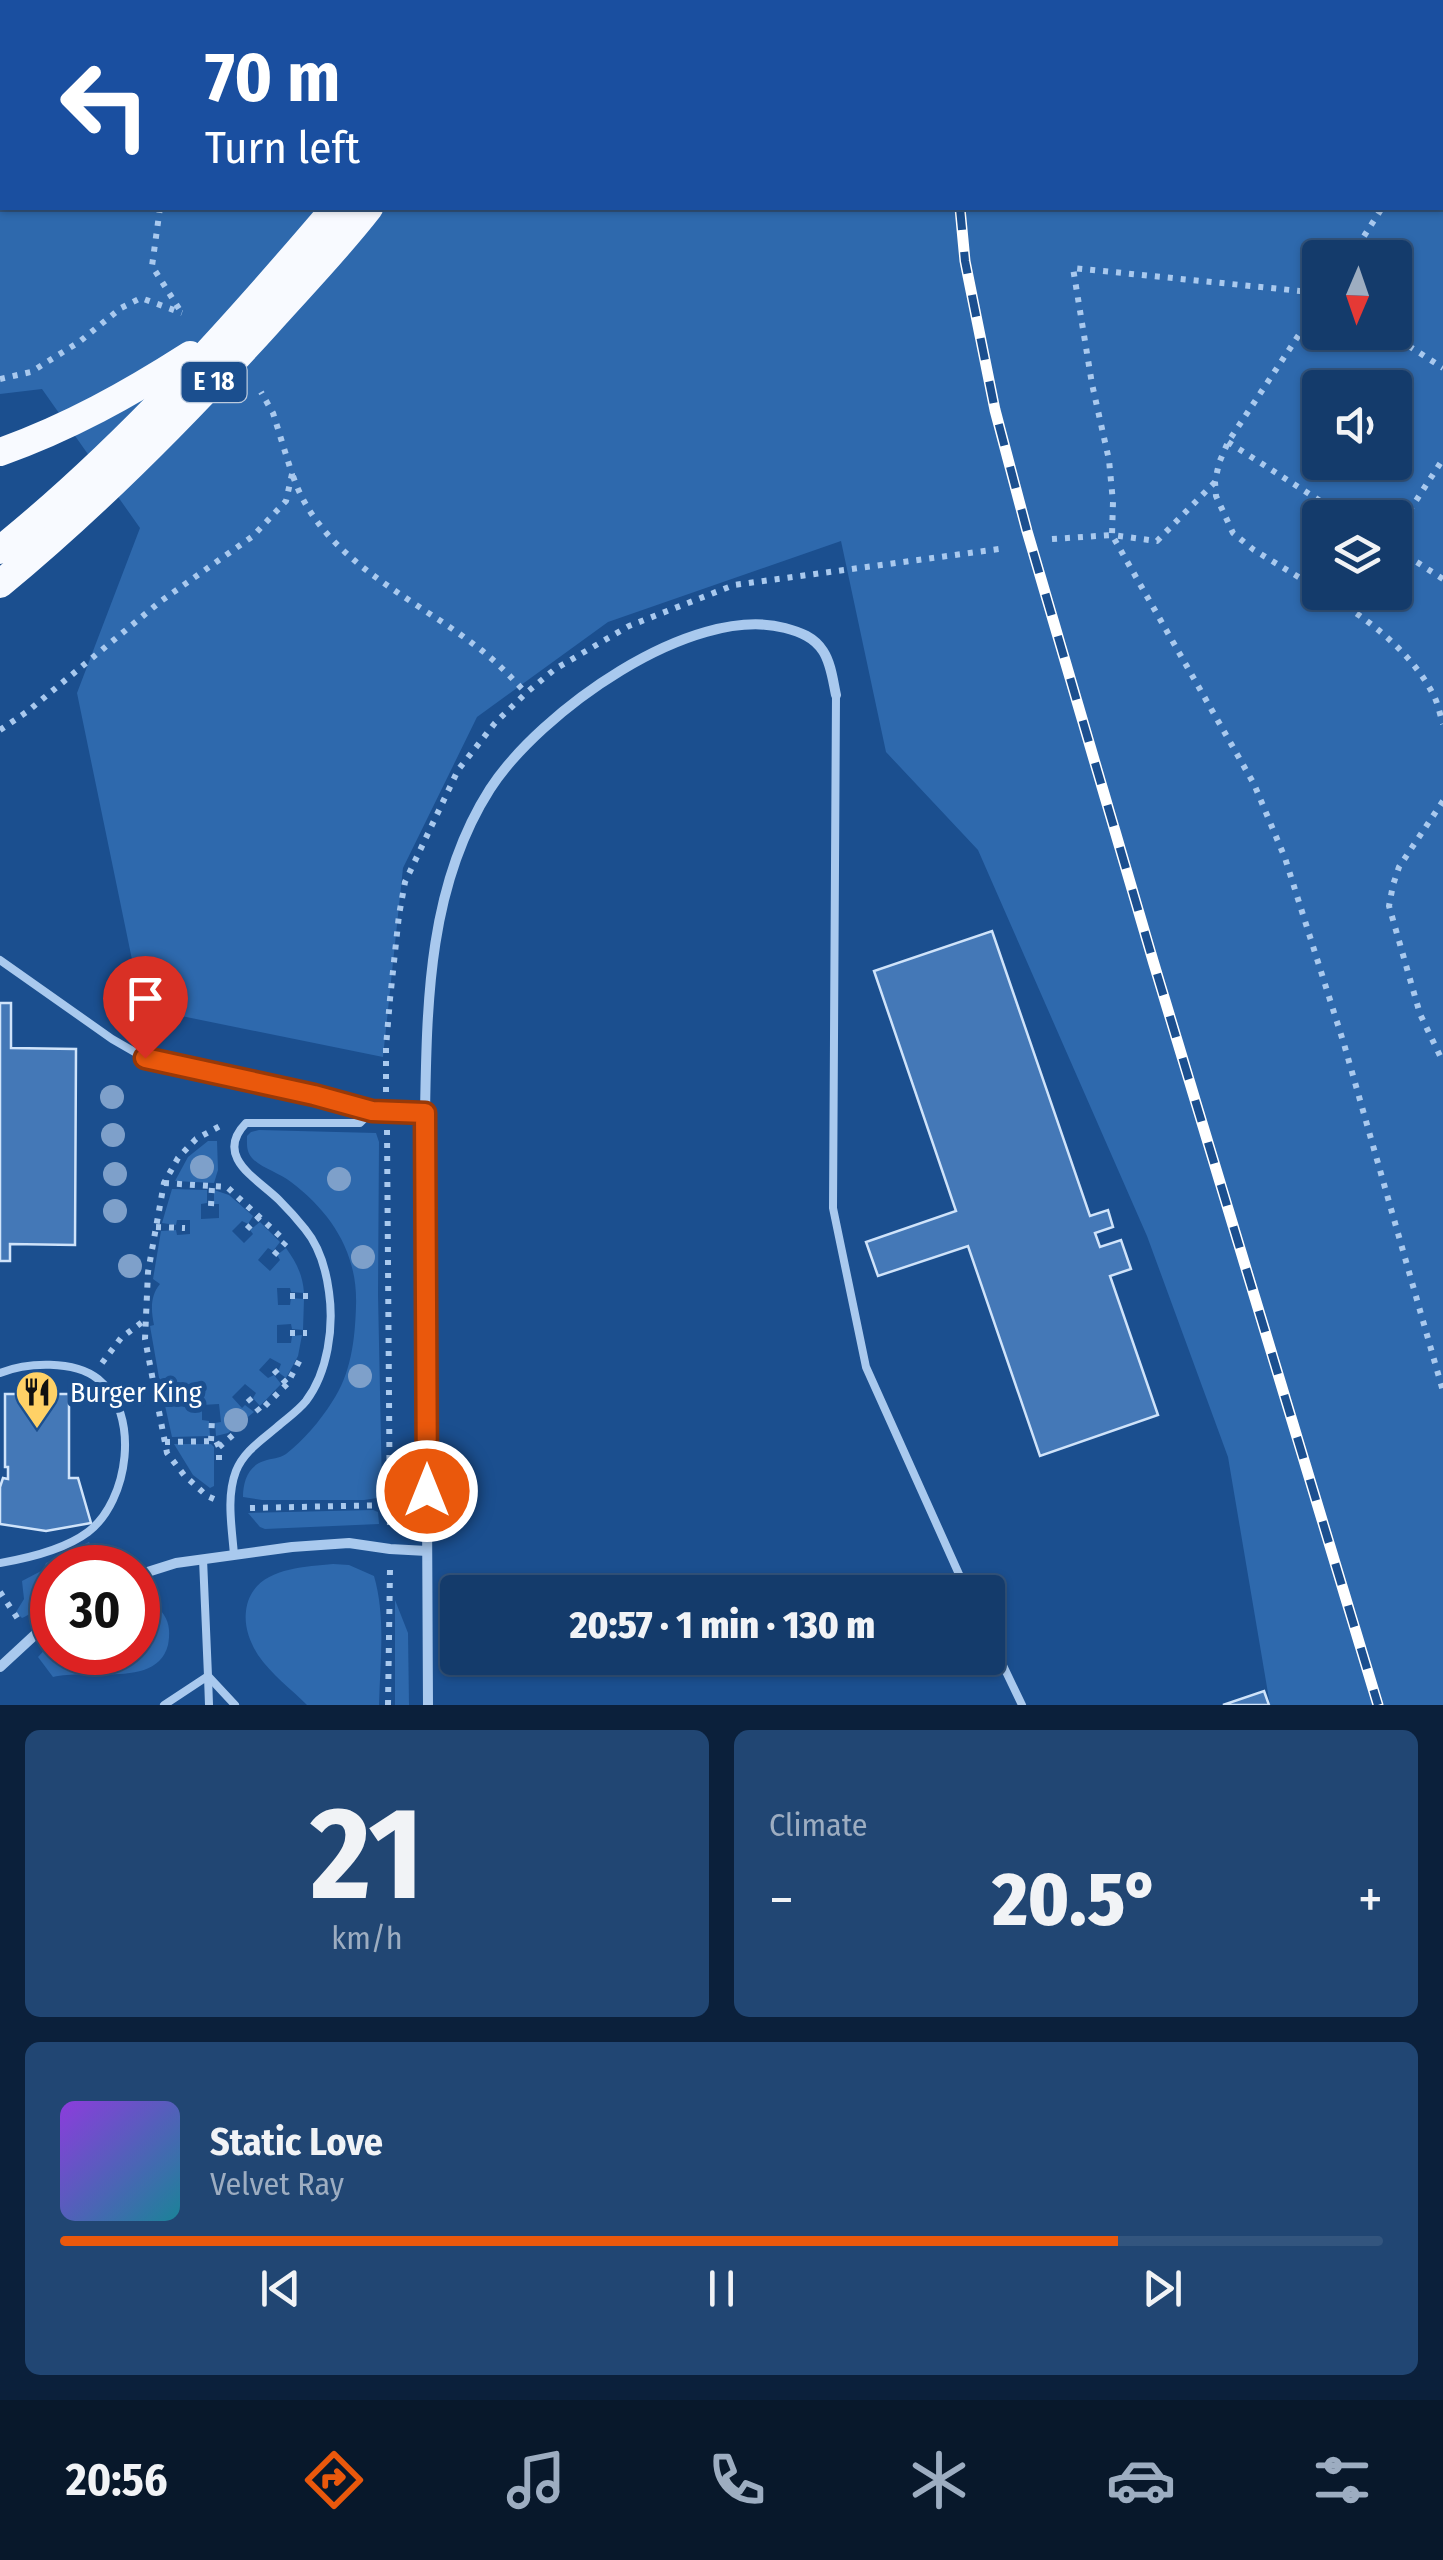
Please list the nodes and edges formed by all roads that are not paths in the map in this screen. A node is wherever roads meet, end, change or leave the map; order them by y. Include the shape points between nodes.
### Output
1 (333, 210) edge
2 (367, 210) edge
3 (225, 332) junction
4 (0, 452) edge
5 (0, 550) edge
6 (0, 584) edge
7 (836, 694) joint
8 (0, 960) edge
9 (372, 1111) junction
10 (425, 1113) junction
11 (0, 1372) edge
12 (427, 1550) junction
13 (234, 1554) junction
14 (203, 1559) junction
15 (0, 1563) edge
16 (160, 1567) edge
17 (960, 1575) edge
18 (30, 1639) edge
19 (0, 1667) edge
20 (1005, 1670) edge
21 (208, 1676) junction
22 (164, 1705) edge
23 (209, 1705) edge
24 (234, 1705) edge
25 (428, 1705) edge
26 (1022, 1705) edge

1 - 3 highway, E 18
2 - 6 highway, E 18 via 148,452
3 - 4 highway, E 18 via 104,407
3 - 5 highway, E 18 via 131,432
7 - 10 street via 823,650 805,634 743,624 644,658 548,724 491,788 443,894 426,1016
7 - 17 lane via 834,1208 866,1367
8 - 9 lane via 145,1058
9 - 10 lane
9 - 13 lane via 360,1123 246,1122 238,1131 244,1171 308,1232 324,1262 330,1328 324,1366 306,1401 246,1453 236,1472 230,1506
10 - 12 street
11 - 15 lane via 70,1367 95,1376 120,1411 124,1431 123,1471 104,1514 87,1532 53,1549
12 - 13 street via 349,1543
12 - 25 street
13 - 14 street
14 - 16 street
14 - 21 lane
18 - 19 street
20 - 26 lane
21 - 22 lane
21 - 23 lane
21 - 24 lane

